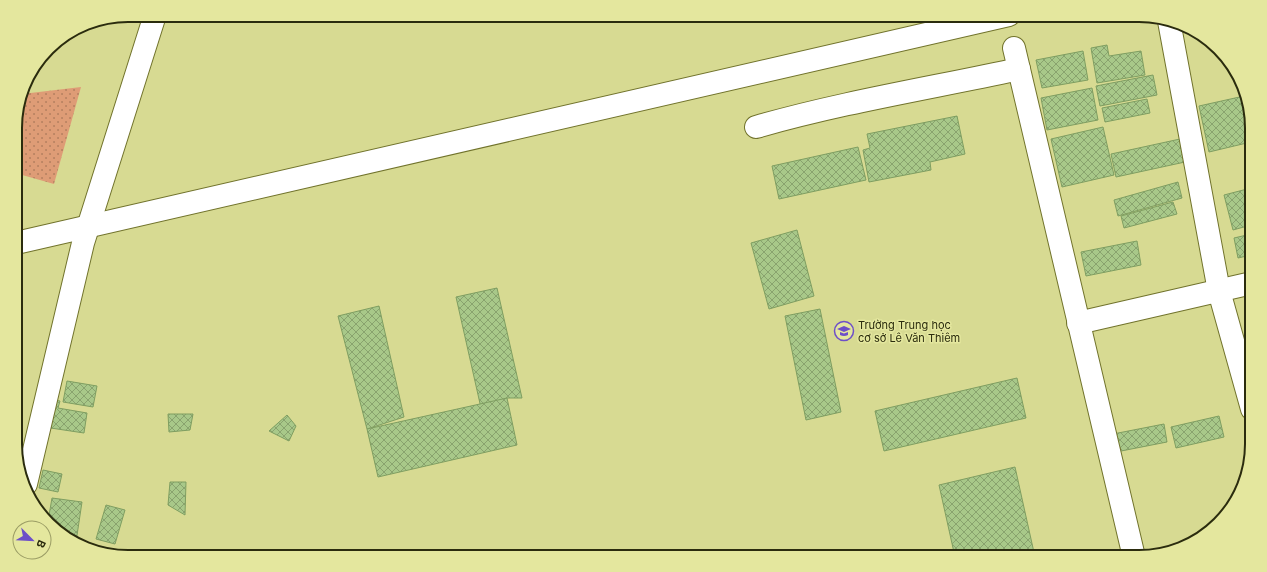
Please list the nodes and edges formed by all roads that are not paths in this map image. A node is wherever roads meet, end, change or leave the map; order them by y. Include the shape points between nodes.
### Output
1 (153, 22) edge
2 (979, 22) edge
3 (1170, 27) edge
4 (1014, 48) dead end
5 (1019, 69) junction
6 (756, 127) dead end
7 (88, 227) junction
8 (22, 242) edge
9 (1245, 285) edge
10 (1219, 291) junction
11 (1078, 323) junction
12 (1245, 384) edge
13 (28, 477) edge
14 (1132, 550) edge

1 - 7 street
2 - 7 street
3 - 10 street
4 - 5 street
5 - 6 street via 877,96
5 - 11 street
7 - 8 street
7 - 13 street
9 - 10 street
10 - 11 street
10 - 12 street
11 - 14 street

